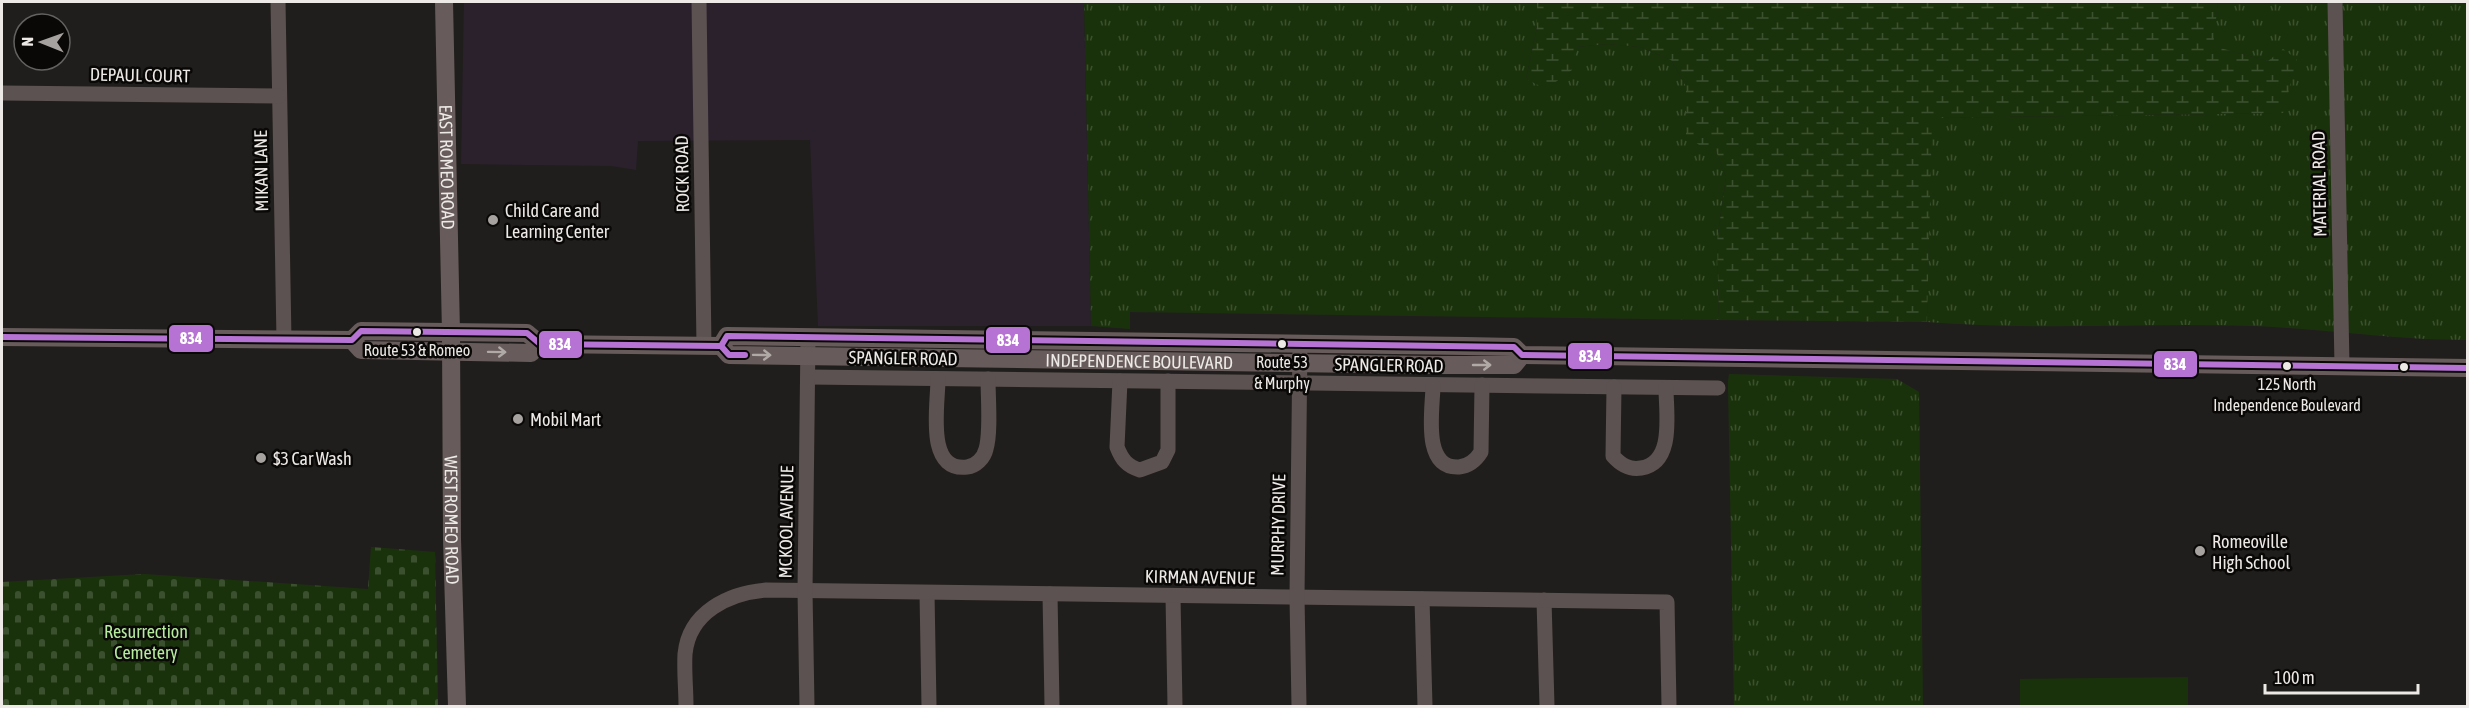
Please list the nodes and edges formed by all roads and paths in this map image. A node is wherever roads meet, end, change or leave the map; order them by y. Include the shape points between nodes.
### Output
1 (278, 2) edge
2 (444, 2) edge
3 (699, 2) edge
4 (2335, 2) edge
5 (2, 93) edge
6 (279, 96) junction
7 (451, 333) junction
8 (2, 336) edge
9 (808, 338) junction
10 (284, 340) junction
11 (352, 340) junction
12 (540, 344) junction
13 (1300, 344) junction
14 (712, 346) junction
15 (451, 352) junction
16 (1522, 355) junction
17 (808, 356) junction
18 (1299, 363) junction
19 (2343, 366) junction
20 (2468, 368) edge
21 (808, 377) junction
22 (938, 379) junction
23 (988, 379) junction
24 (1119, 381) junction
25 (1168, 381) junction
26 (1299, 384) junction
27 (1433, 385) junction
28 (1482, 385) junction
29 (1614, 387) junction
30 (1666, 388) junction
31 (1718, 388) dead end
32 (805, 591) junction
33 (927, 593) junction
34 (1050, 594) junction
35 (1173, 596) junction
36 (1297, 597) junction
37 (1422, 599) junction
38 (1544, 600) junction
39 (457, 706) edge
40 (686, 706) edge
41 (807, 706) edge
42 (929, 706) edge
43 (1052, 706) edge
44 (1175, 706) edge
45 (1299, 706) edge
46 (1425, 706) edge
47 (1547, 706) edge
48 (1669, 706) edge

1 - 6 street, MIKAN LANE
2 - 7 main road, EAST ROMEO ROAD
3 - 14 street, ROCK ROAD
4 - 19 street, MATERIAL ROAD
5 - 6 street, DEPAUL COURT
6 - 10 street, MIKAN LANE
7 - 11 main road, INDEPENDENCE BOULEVARD via 361,331
7 - 12 main road, INDEPENDENCE BOULEVARD via 527,333
7 - 15 main road, WEST ROMEO ROAD
8 - 10 main road, INDEPENDENCE BOULEVARD
9 - 13 main road, INDEPENDENCE BOULEVARD
9 - 14 main road, INDEPENDENCE BOULEVARD via 727,336
9 - 17 street, MCKOOL AVENUE
10 - 11 main road, INDEPENDENCE BOULEVARD
11 - 15 main road, INDEPENDENCE BOULEVARD via 361,350
12 - 14 main road, INDEPENDENCE BOULEVARD
15 -> 12 main road, INDEPENDENCE BOULEVARD via 531,353
13 - 16 main road, INDEPENDENCE BOULEVARD via 1514,347
13 - 18 street, MURPHY DRIVE
14 -> 17 main road, INDEPENDENCE BOULEVARD via 729,355
15 - 39 main road, WEST ROMEO ROAD
18 -> 16 main road, INDEPENDENCE BOULEVARD via 1514,365
16 - 19 main road, INDEPENDENCE BOULEVARD
17 - 18 main road, INDEPENDENCE BOULEVARD
17 - 21 street, MCKOOL AVENUE
18 - 26 street, MURPHY DRIVE
19 - 20 main road, INDEPENDENCE BOULEVARD
21 - 22 street, SPANGLER ROAD
21 - 32 street, MCKOOL AVENUE
22 - 23 street, SPANGLER ROAD
22 - 23 street via 937,445 941,457 954,467 969,468 981,460 987,448
23 - 24 street, SPANGLER ROAD
24 - 25 street, SPANGLER ROAD
24 - 25 street via 1117,447 1128,466 1140,470 1162,462 1168,450
25 - 26 street, SPANGLER ROAD
26 - 27 street, SPANGLER ROAD
26 - 36 street, MURPHY DRIVE
27 - 28 street, SPANGLER ROAD
27 - 28 street via 1433,450 1445,464 1456,467 1468,465 1481,452
28 - 29 street, SPANGLER ROAD
29 - 30 street, SPANGLER ROAD
29 - 30 street via 1613,456 1634,469 1652,465 1664,449
30 - 31 street, SPANGLER ROAD
32 - 33 street, KIRMAN AVENUE
32 - 40 street, KIRMAN AVENUE via 744,592 718,602 695,624 685,652
32 - 41 street, MCKOOL AVENUE
33 - 34 street, KIRMAN AVENUE
33 - 42 street
34 - 35 street, KIRMAN AVENUE
34 - 43 street
35 - 36 street, KIRMAN AVENUE
35 - 44 street
36 - 37 street, KIRMAN AVENUE
36 - 45 street, MURPHY DRIVE
37 - 38 street, KIRMAN AVENUE
37 - 46 street
38 - 47 street
38 - 48 street, KIRMAN AVENUE via 1667,602

